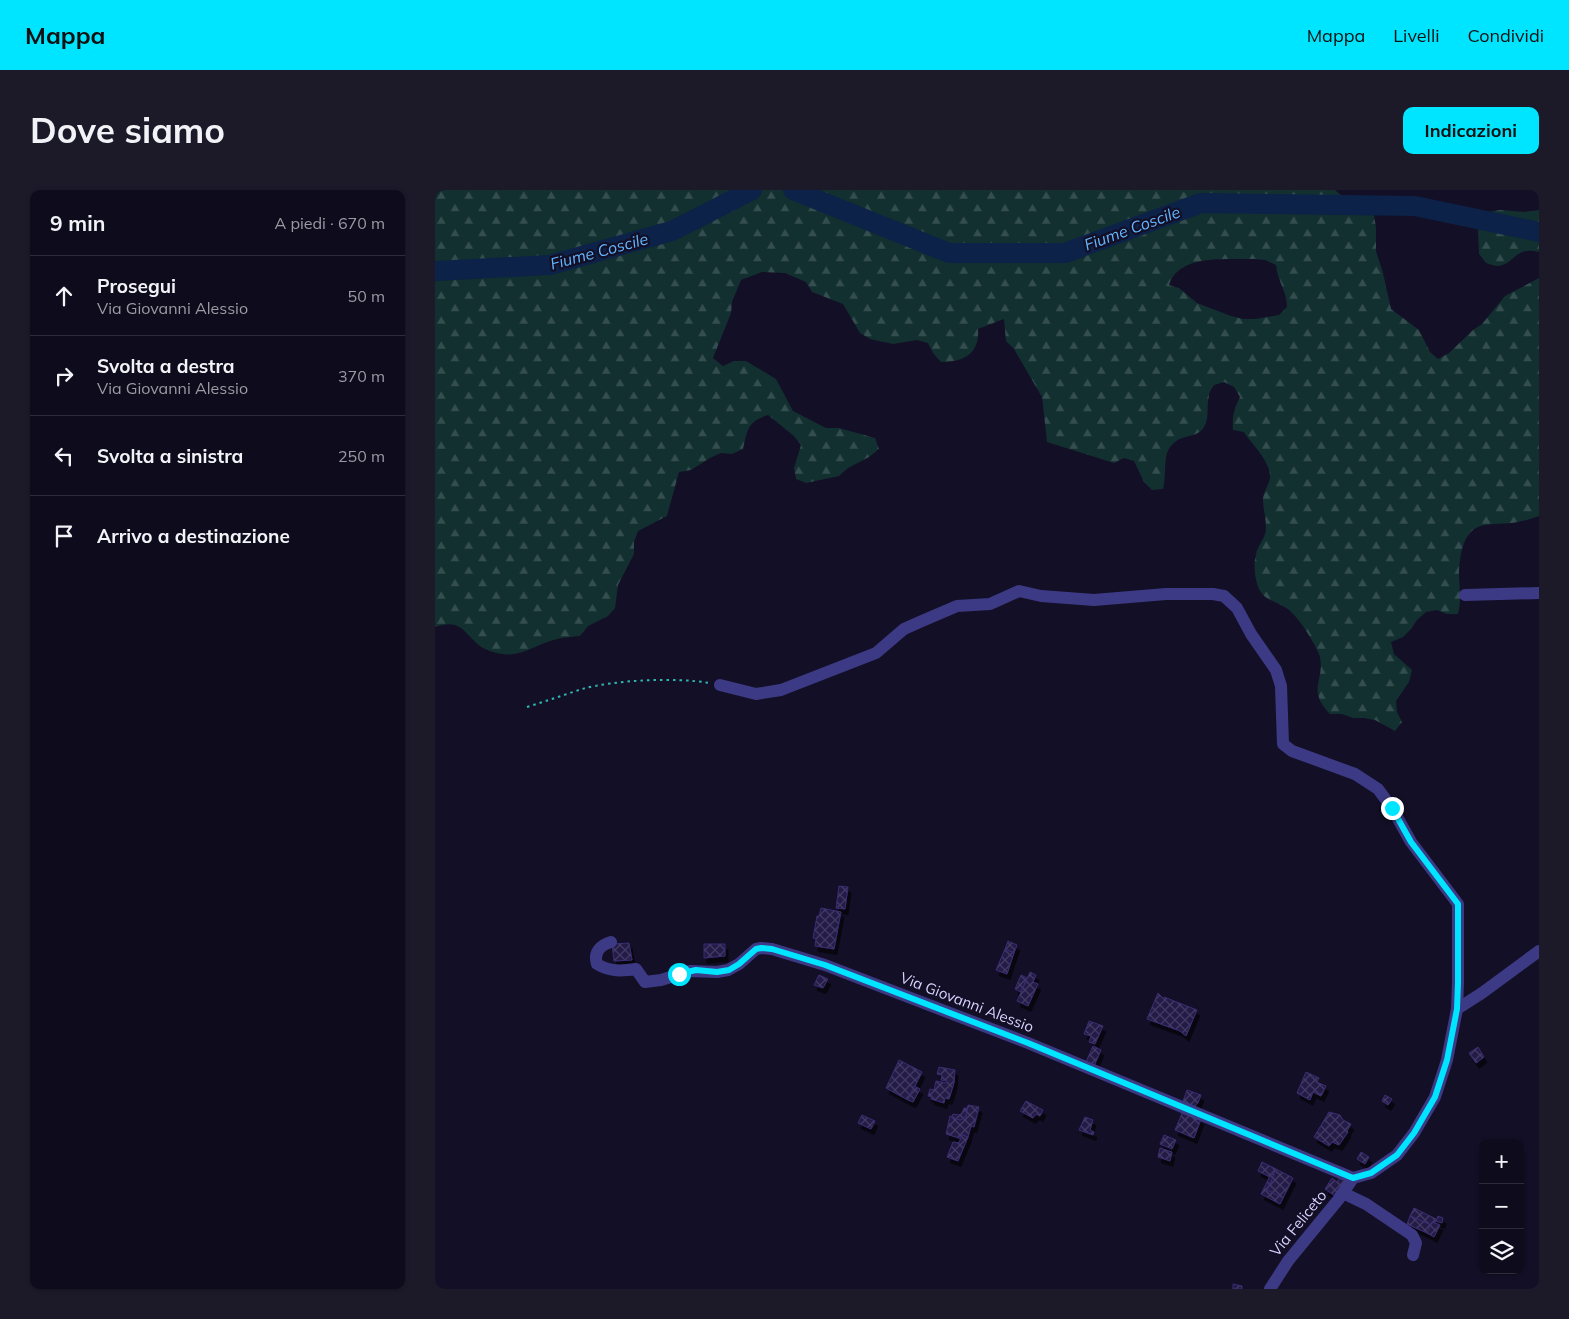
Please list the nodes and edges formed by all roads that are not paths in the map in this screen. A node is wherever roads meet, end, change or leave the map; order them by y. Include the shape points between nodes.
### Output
1 (1539, 593) edge
2 (1465, 595) dead end
3 (720, 685) road end
4 (611, 942) dead end
5 (1539, 951) edge
6 (1457, 1009) junction
7 (1353, 1178) junction
8 (1343, 1192) junction
9 (1413, 1255) dead end
10 (1269, 1289) edge

1 - 2 street
3 - 6 street via 756,694 781,690 876,653 904,629 922,620 957,606 990,604 1019,591 1094,600 1166,594 1223,596 1237,608 1277,670 1281,686 1283,744 1292,751 1355,774 1378,789 1411,842 1458,904
4 - 7 street, Via Giovanni Alessio via 596,953 597,964 618,971 636,969 645,982 690,971 729,970 761,948 825,965 1028,1043
5 - 6 street
6 - 7 street via 1447,1060 1435,1097 1414,1133 1397,1155 1371,1173
7 - 8 street, Via Feliceto
8 - 9 street via 1412,1235 1416,1243
8 - 10 street, Via Feliceto

